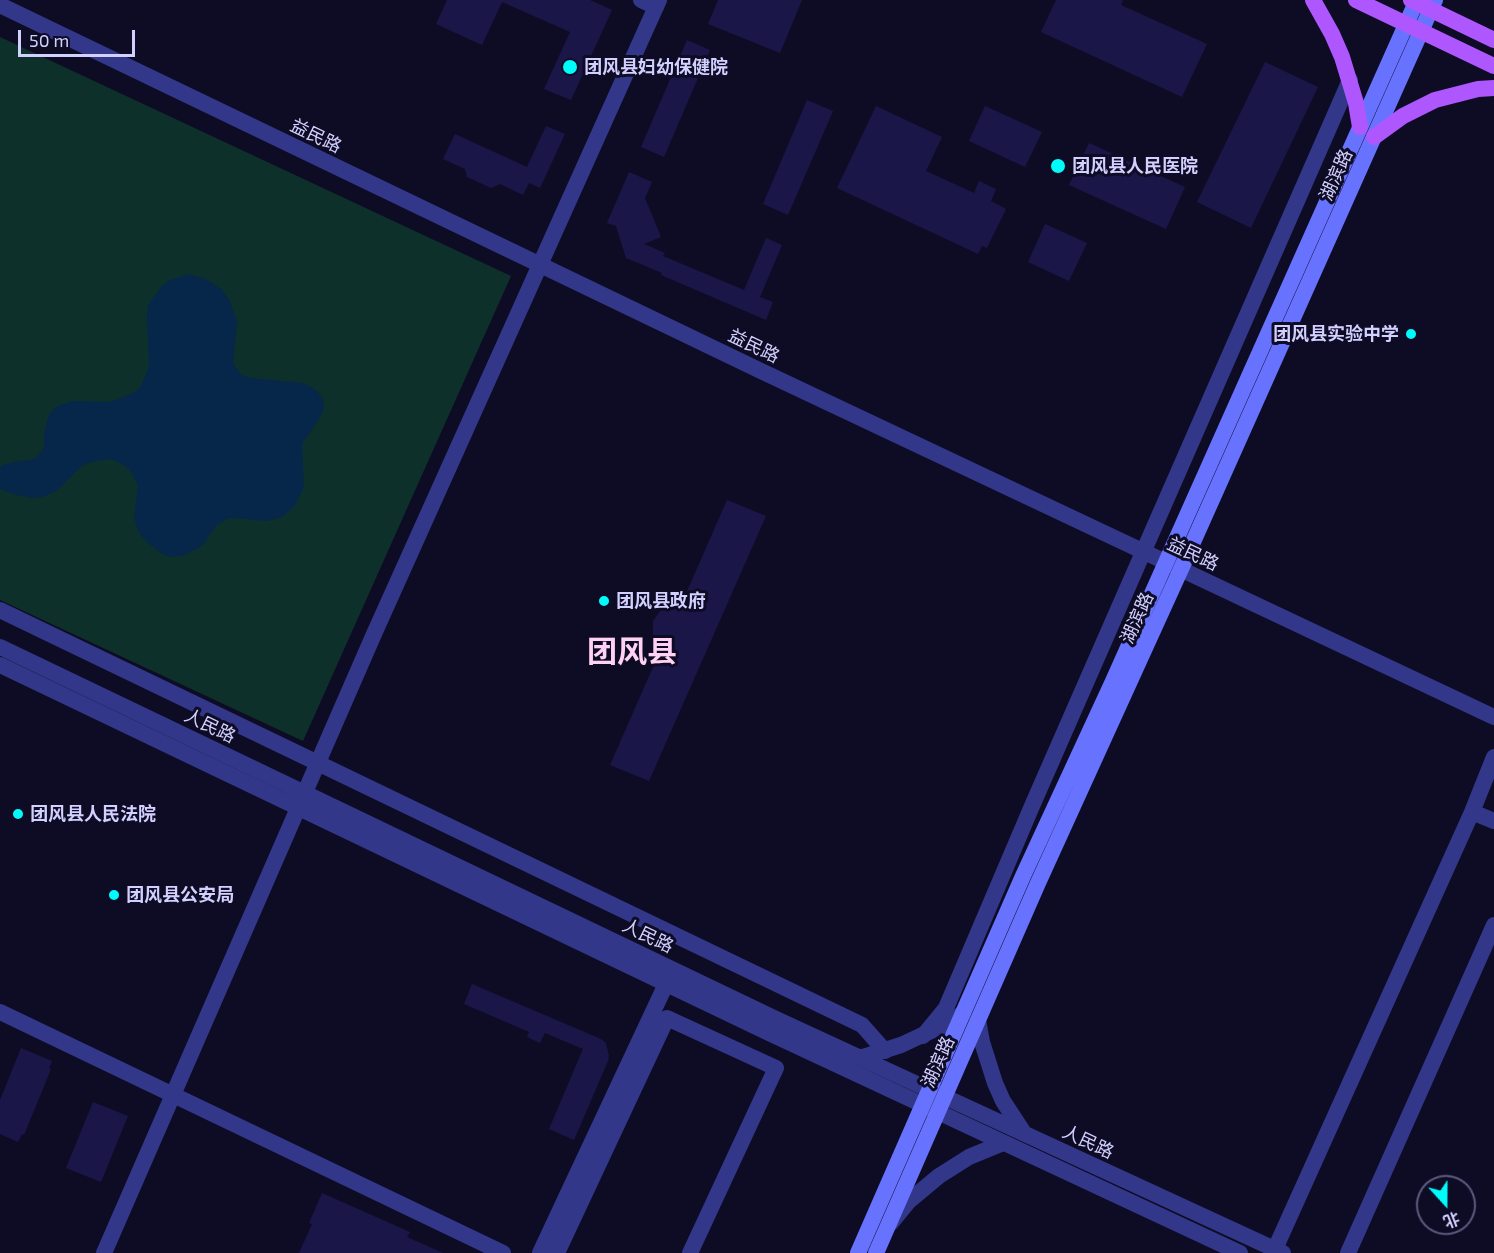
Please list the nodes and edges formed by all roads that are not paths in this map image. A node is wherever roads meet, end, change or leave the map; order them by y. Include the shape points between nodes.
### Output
1 (1313, 0) edge
2 (1356, 0) edge
3 (652, 2) edge
4 (1422, 2) edge
5 (0, 5) edge
6 (1414, 27) junction
7 (1494, 40) edge
8 (1494, 66) edge
9 (1350, 80) junction
10 (1494, 88) edge
11 (1367, 132) junction
12 (540, 265) junction
13 (1143, 552) junction
14 (1173, 566) junction
15 (0, 610) edge
16 (0, 647) edge
17 (0, 665) edge
18 (1494, 717) edge
19 (1494, 757) edge
20 (318, 763) junction
21 (302, 801) junction
22 (1472, 812) junction
23 (1494, 821) edge
24 (1494, 925) edge
25 (666, 984) junction
26 (0, 1012) edge
27 (970, 1017) junction
28 (923, 1036) junction
29 (885, 1051) junction
30 (860, 1058) junction
31 (173, 1095) junction
32 (933, 1101) junction
33 (1024, 1134) junction
34 (1003, 1143) junction
35 (885, 1232) junction
36 (1279, 1251) edge
37 (104, 1253) edge
38 (502, 1253) edge
39 (540, 1253) edge
40 (557, 1253) edge
41 (690, 1253) edge
42 (858, 1253) edge
43 (876, 1253) edge
44 (1240, 1253) edge
45 (1348, 1253) edge

1 - 9 main road
2 - 6 main road
3 - 12 street
4 - 6 main road, 湖滨路
4 - 7 main road
5 - 12 street, 益民路
6 - 8 main road
6 - 11 main road, 湖滨路
9 - 11 main road
9 - 13 street
10 - 11 main road via 1435,100
11 - 14 main road, 湖滨路
12 - 13 street, 益民路
12 - 20 street
13 - 14 street, 益民路
13 - 28 street via 946,1008
14 - 18 street, 益民路
14 - 27 main road, 湖滨路
15 - 20 street
16 - 21 street, 人民路
17 - 21 street, 人民路
19 - 22 street
20 - 21 street
20 - 29 street via 862,1025
21 - 25 street, 人民路
21 - 30 street, 人民路
21 - 31 street
22 - 23 street
22 - 36 street
24 - 45 street
25 - 32 street, 人民路
25 - 39 street
26 - 31 street
27 - 28 street
27 - 32 main road, 湖滨路
27 - 33 street via 1003,1101
28 - 29 street
29 - 30 street
30 - 32 street, 人民路
31 - 37 street
31 - 38 street
32 - 33 street, 人民路
32 - 34 street, 人民路
32 - 35 main road, 湖滨路
32 - 42 main road, 湖滨路
33 - 36 street, 人民路
34 - 35 street via 969,1157 939,1176 909,1201
34 - 44 street, 人民路
35 - 43 main road, 湖滨路
40 - 41 street via 667,1018 776,1068

